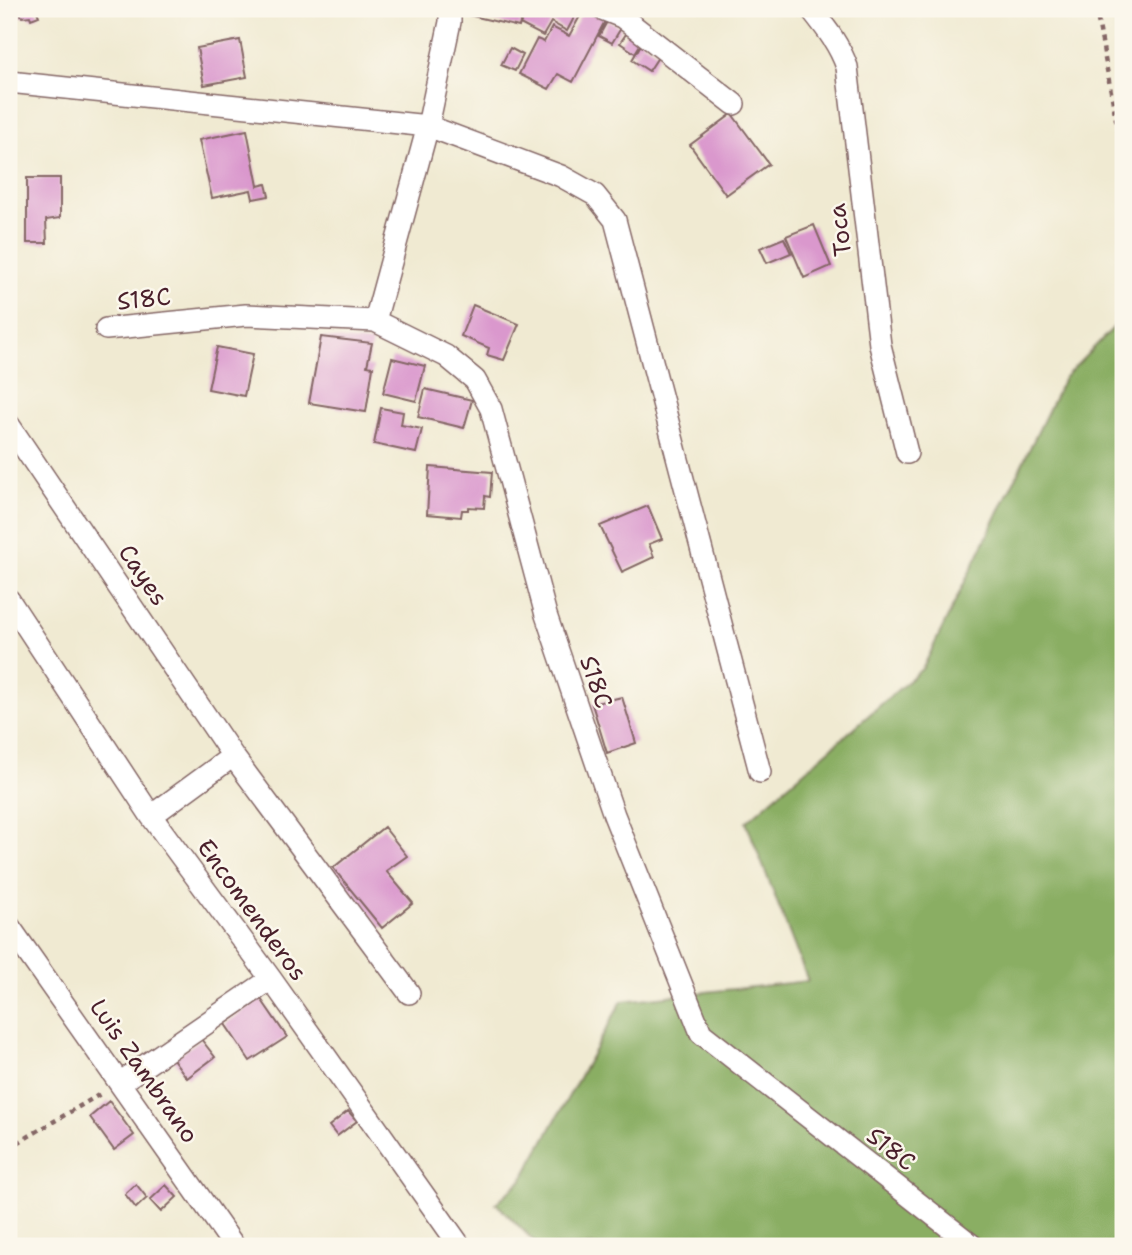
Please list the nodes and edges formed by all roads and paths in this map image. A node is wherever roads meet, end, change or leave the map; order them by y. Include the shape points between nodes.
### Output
1 (450, 9) edge
2 (602, 9) edge
3 (811, 9) edge
4 (1096, 9) edge
5 (9, 82) edge
6 (734, 104) dead end
7 (428, 126) junction
8 (1123, 158) edge
9 (375, 321) junction
10 (106, 329) dead end
11 (9, 425) edge
12 (907, 453) dead end
13 (9, 600) edge
14 (233, 756) junction
15 (760, 772) dead end
16 (151, 816) junction
17 (9, 926) edge
18 (271, 979) junction
19 (409, 993) dead end
20 (121, 1082) junction
21 (9, 1148) edge
22 (234, 1246) edge
23 (460, 1246) edge
24 (973, 1246) edge

1 - 7 street
2 - 6 street via 622,17
3 - 12 street, Toca via 833,37 846,67 880,345
4 - 8 path
5 - 7 street
7 - 9 street
7 - 15 street via 561,176 595,195 615,220
9 - 10 street, S18C via 246,315
9 - 24 street, S18C via 446,356 475,380 491,409 550,627 614,815 701,1033
11 - 14 street, Cayes
13 - 16 street, Encomenderos
14 - 16 street
14 - 19 street, Cayes
16 - 18 street, Encomenderos
17 - 20 street, Luis Zambrano
18 - 20 street
18 - 23 street, Encomenderos
20 - 21 path
20 - 22 street, Luis Zambrano

